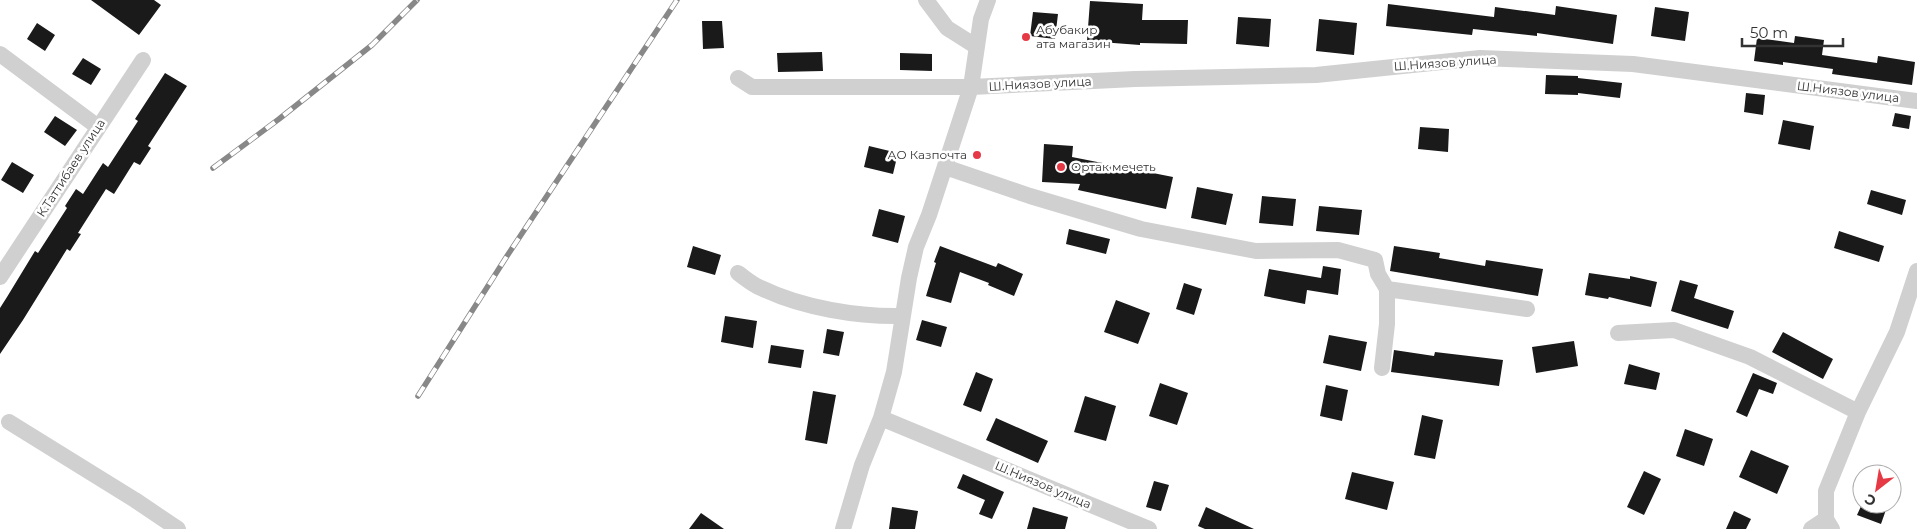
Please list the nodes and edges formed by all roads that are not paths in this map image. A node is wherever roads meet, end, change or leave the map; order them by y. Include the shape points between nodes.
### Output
1 (926, 0) edge
2 (988, 0) edge
3 (977, 46) junction
4 (0, 54) edge
5 (142, 60) dead end
6 (738, 78) dead end
7 (971, 87) junction
8 (1917, 101) edge
9 (98, 127) junction
10 (945, 167) junction
11 (1917, 271) edge
12 (738, 273) dead end
13 (0, 277) edge
14 (1387, 289) junction
15 (1528, 309) dead end
16 (904, 316) junction
17 (1618, 333) dead end
18 (1382, 368) dead end
19 (1858, 412) junction
20 (882, 418) junction
21 (3, 425) edge
22 (1829, 524) edge
23 (178, 529) edge
24 (843, 529) edge
25 (1149, 529) edge
26 (1811, 529) edge

1 - 3 street via 947,28
2 - 3 street, Ш.Ниязов улица
3 - 7 street, Ш.Ниязов улица
4 - 9 street
5 - 9 street, К.Таттибаев улица
6 - 7 street, Ш.Ниязов улица via 752,87
7 - 8 street, Ш.Ниязов улица via 1316,74 1480,58 1633,64
7 - 10 street, Ш.Ниязов улица
9 - 13 street, К.Таттибаев улица
10 - 14 street via 1141,229 1256,251 1338,250 1374,260
10 - 16 street, Ш.Ниязов улица via 916,247
11 - 19 street via 1897,332
12 - 16 street via 760,288 801,303 847,312
14 - 15 street
14 - 18 street
16 - 20 street, Ш.Ниязов улица
17 - 19 street via 1674,330 1750,357
19 - 22 street via 1826,492
20 - 24 street, Ш.Ниязов улица via 862,465
20 - 25 street, Ш.Ниязов улица
21 - 23 street via 135,500
22 - 26 street

